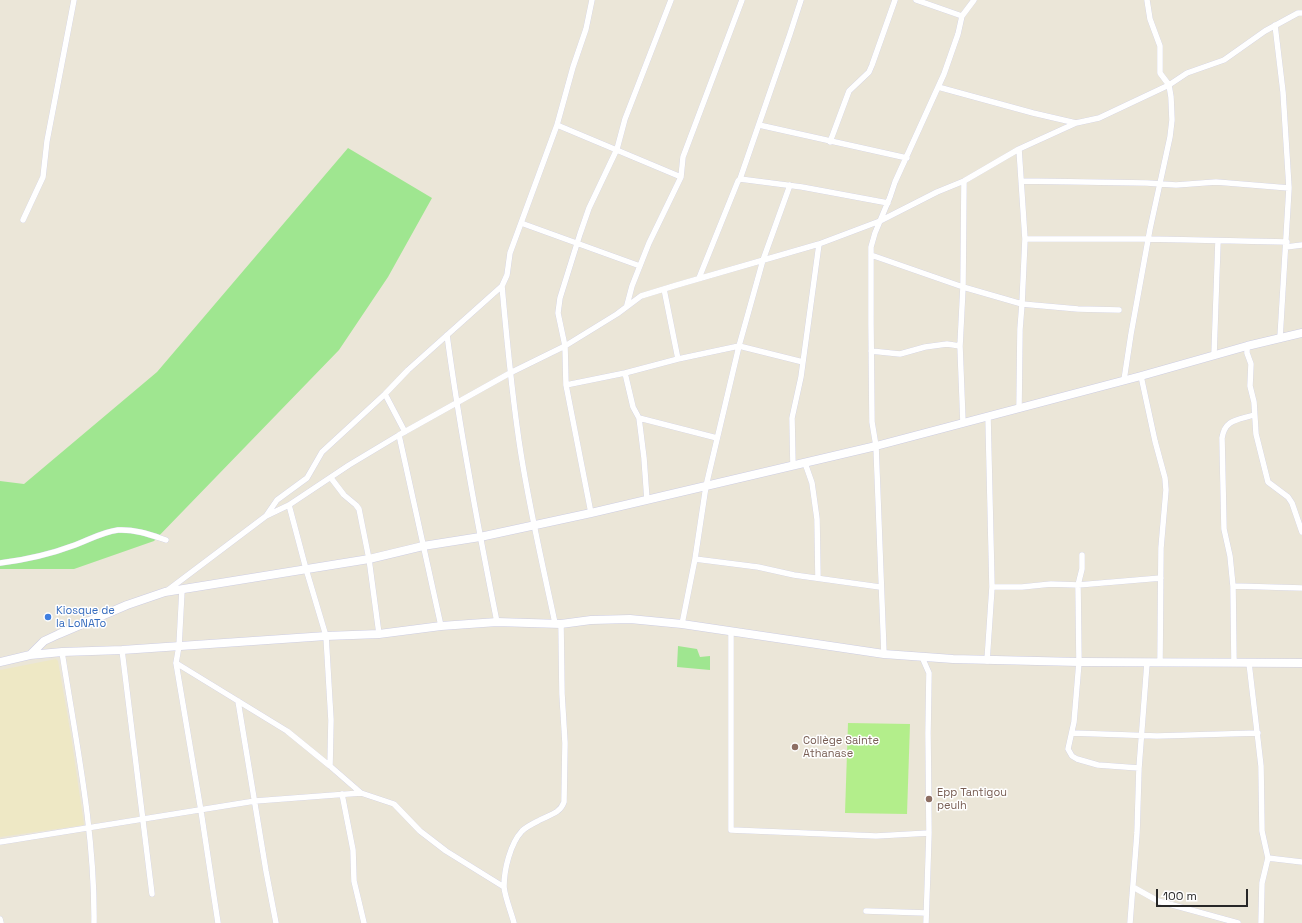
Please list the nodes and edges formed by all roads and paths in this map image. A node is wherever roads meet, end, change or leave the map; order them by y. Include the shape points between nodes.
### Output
1 (74, 0) edge
2 (592, 0) edge
3 (671, 0) edge
4 (742, 0) edge
5 (801, 0) edge
6 (895, 0) edge
7 (916, 0) edge
8 (968, 0) edge
9 (974, 0) edge
10 (1147, 0) edge
11 (968, 8) junction
12 (1302, 13) edge
13 (962, 16) junction
14 (1275, 25) junction
15 (1169, 85) junction
16 (938, 87) junction
17 (1076, 123) junction
18 (557, 125) junction
19 (759, 125) junction
20 (830, 142) junction
21 (616, 149) junction
22 (1019, 149) junction
23 (907, 158) junction
24 (681, 177) junction
25 (740, 178) junction
26 (964, 181) junction
27 (1022, 181) junction
28 (1160, 184) junction
29 (790, 185) junction
30 (1289, 188) junction
31 (888, 202) junction
32 (23, 220) dead end
33 (880, 221) junction
34 (522, 223) junction
35 (1025, 239) junction
36 (1148, 239) junction
37 (1218, 240) junction
38 (577, 243) junction
39 (819, 244) junction
40 (1286, 245) junction
41 (1302, 245) edge
42 (871, 255) junction
43 (763, 260) junction
44 (640, 266) junction
45 (699, 278) junction
46 (502, 286) junction
47 (964, 287) junction
48 (664, 289) junction
49 (1022, 304) junction
50 (628, 305) junction
51 (1119, 310) dead end
52 (1302, 333) edge
53 (447, 336) junction
54 (1280, 338) junction
55 (565, 346) junction
56 (739, 346) junction
57 (960, 346) junction
58 (1247, 346) junction
59 (871, 351) junction
60 (1214, 355) junction
61 (678, 358) junction
62 (803, 362) junction
63 (510, 373) junction
64 (625, 373) junction
65 (1141, 376) junction
66 (1124, 380) junction
67 (566, 385) junction
68 (385, 394) junction
69 (456, 404) junction
70 (1019, 408) junction
71 (1254, 415) junction
72 (988, 417) junction
73 (639, 418) junction
74 (964, 423) junction
75 (405, 432) junction
76 (399, 436) junction
77 (717, 438) junction
78 (876, 446) junction
79 (805, 463) junction
80 (793, 466) junction
81 (331, 478) junction
82 (706, 486) junction
83 (647, 500) junction
84 (290, 505) junction
85 (591, 514) junction
86 (266, 516) junction
87 (534, 526) junction
88 (1302, 532) edge
89 (480, 537) junction
90 (166, 540) dead end
91 (423, 546) junction
92 (1082, 555) dead end
93 (369, 559) junction
94 (695, 559) junction
95 (0, 563) edge
96 (306, 569) junction
97 (818, 578) junction
98 (1161, 578) junction
99 (1078, 585) junction
100 (1232, 586) junction
101 (880, 587) junction
102 (992, 587) junction
103 (1302, 588) edge
104 (182, 590) junction
105 (165, 592) junction
106 (497, 622) junction
107 (558, 624) junction
108 (682, 624) junction
109 (441, 626) junction
110 (731, 632) junction
111 (379, 634) junction
112 (326, 636) junction
113 (179, 646) junction
114 (122, 650) junction
115 (62, 652) junction
116 (884, 654) junction
117 (30, 655) junction
118 (922, 657) junction
119 (987, 661) junction
120 (0, 662) edge
121 (1079, 662) junction
122 (1160, 662) junction
123 (1234, 662) junction
124 (176, 663) junction
125 (1147, 663) junction
126 (1250, 663) junction
127 (1302, 663) edge
128 (238, 701) junction
129 (1258, 732) junction
130 (1072, 733) junction
131 (1142, 735) junction
132 (330, 766) junction
133 (1139, 768) junction
134 (361, 793) junction
135 (342, 794) junction
136 (255, 802) junction
137 (202, 811) junction
138 (143, 819) junction
139 (90, 827) junction
140 (929, 833) junction
141 (0, 842) edge
142 (1268, 858) junction
143 (1302, 862) edge
144 (504, 886) junction
145 (1133, 887) junction
146 (152, 894) dead end
147 (866, 911) dead end
148 (926, 913) junction
149 (0, 919) edge
150 (1, 923) edge
151 (94, 923) edge
152 (218, 923) edge
153 (276, 923) edge
154 (364, 923) edge
155 (514, 923) edge
156 (926, 923) edge
157 (1130, 923) edge
158 (1238, 923) edge
159 (1261, 923) edge

1 - 32 street via 47,141 43,177
2 - 18 street via 586,29
3 - 21 street
4 - 24 street via 683,157
5 - 19 street
6 - 20 street via 872,65 849,91
7 - 13 street
8 - 11 street
9 - 11 street
10 - 15 street via 1150,19 1160,46 1160,73
11 - 13 street
12 - 14 street
13 - 16 street
14 - 15 street via 1224,60 1187,73
14 - 30 street via 1283,92
15 - 17 street via 1099,118
15 - 28 street via 1172,120
16 - 17 street
16 - 23 street
17 - 22 street
18 - 21 street
18 - 34 street
19 - 20 street
19 - 25 street
20 - 23 street
21 - 24 street
21 - 38 street
22 - 26 street
22 - 27 street
23 - 31 street
24 - 44 street
25 - 29 street
25 - 45 street
26 - 33 street
26 - 47 street
27 - 28 street
27 - 35 street
28 - 30 street via 1216,182
28 - 36 street
29 - 31 street
29 - 43 street
30 - 40 street
31 - 33 street
33 - 39 street
33 - 42 street via 871,247
34 - 38 street
34 - 46 street via 510,253 507,275
35 - 36 street
35 - 49 street
36 - 37 street
36 - 66 street
37 - 40 street
37 - 60 street
38 - 44 street
38 - 55 street via 558,313
39 - 43 street
39 - 62 street
40 - 41 street
40 - 54 street
42 - 47 street
42 - 59 street
43 - 45 street
43 - 56 street
44 - 50 street
45 - 48 street
46 - 53 street
46 - 63 street
47 - 49 street
47 - 57 street
48 - 50 street via 642,296
48 - 61 street
49 - 51 street
49 - 70 street
50 - 55 street
52 - 54 street
53 - 68 street
53 - 69 street
54 - 58 street
55 - 63 street
55 - 67 street
56 - 61 street
56 - 62 street
56 - 77 street
57 - 59 street via 947,344 900,354
57 - 74 street
58 - 60 street
58 - 71 street via 1251,364 1250,386
59 - 78 street via 872,422
60 - 65 street
61 - 64 street
62 - 80 street via 792,418
63 - 69 street
63 - 87 street
64 - 67 street
64 - 73 street via 633,407
65 - 66 street
65 - 98 street via 1165,478
66 - 70 street
67 - 85 street
68 - 75 street
68 - 86 street via 322,452 307,478 277,500
69 - 75 street
69 - 89 street
70 - 72 street
71 - 88 street via 1268,482 1288,497
71 - 100 street via 1229,423 1223,431 1224,529 1230,556
72 - 74 street
72 - 102 street
73 - 77 street
73 - 83 street
74 - 78 street
75 - 76 street
76 - 81 street
76 - 91 street
77 - 82 street
78 - 79 street
78 - 101 street
79 - 80 street
79 - 97 street via 812,483 817,519
80 - 82 street
81 - 84 street
81 - 93 street via 359,509
82 - 83 street
82 - 94 street
83 - 85 street
84 - 86 street
84 - 96 street
85 - 87 street
86 - 105 street
87 - 89 street
87 - 107 street
89 - 91 street
89 - 106 street
90 - 95 street via 140,532 119,530 19,561
91 - 93 street
91 - 109 street
92 - 99 street
93 - 96 street
93 - 111 street
94 - 97 street
94 - 108 street
96 - 104 street
96 - 112 street
97 - 101 street
98 - 99 street
98 - 122 street
99 - 102 street
99 - 121 street
100 - 103 street
100 - 123 street
101 - 116 street
102 - 119 street
104 - 105 street
104 - 113 street
105 - 117 street via 113,610 44,640
106 - 107 street
106 - 109 street
107 - 108 street via 630,619
107 - 144 street via 565,743 564,802 558,812 522,831 509,855
108 - 110 street
109 - 111 street
110 - 116 street
110 - 140 street via 731,830 876,836
111 - 112 street
112 - 113 street
112 - 132 street via 331,720
113 - 114 street
113 - 124 street
114 - 115 street
114 - 138 street
115 - 117 street
115 - 139 street
116 - 118 street
117 - 120 street
118 - 119 street
118 - 140 street via 929,673
119 - 121 street
121 - 125 street
121 - 130 street
122 - 123 street
122 - 125 street
123 - 126 street
124 - 128 street
124 - 137 street
125 - 131 street
126 - 127 street
126 - 129 street
128 - 132 street via 287,731
128 - 136 street
129 - 131 street
129 - 142 street via 1262,766 1262,831
130 - 131 street
130 - 133 street via 1068,749 1077,759 1098,765
131 - 133 street
132 - 134 street
133 - 145 street
134 - 135 street
134 - 144 street via 394,804 420,832 458,859
135 - 136 street
135 - 154 street via 353,850 354,881
136 - 137 street
136 - 153 street
137 - 138 street
137 - 152 street
138 - 139 street
138 - 146 street
139 - 141 street
139 - 151 street
140 - 148 street
142 - 143 street
142 - 159 street via 1262,883
144 - 155 street
145 - 157 street
145 - 158 street via 1158,901
147 - 148 street
148 - 156 street
149 - 150 street

